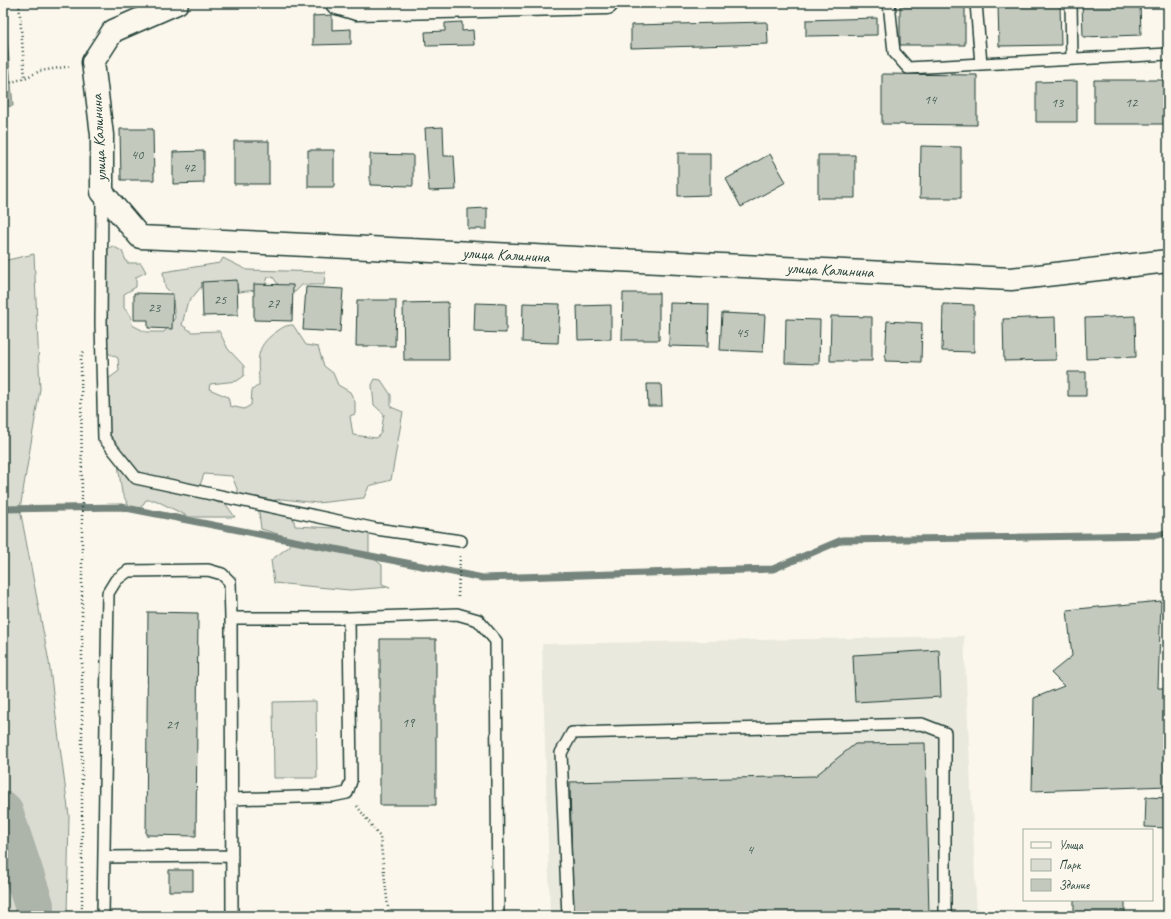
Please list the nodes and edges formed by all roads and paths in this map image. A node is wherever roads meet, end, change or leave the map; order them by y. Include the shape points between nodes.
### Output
1 (19, 3) edge
2 (177, 3) edge
3 (337, 3) edge
4 (607, 3) edge
5 (888, 3) edge
6 (976, 3) edge
7 (1070, 3) edge
8 (1168, 54) edge
9 (1072, 59) junction
10 (93, 62) junction
11 (981, 64) junction
12 (26, 78) junction
13 (3, 85) edge
14 (102, 192) junction
15 (1168, 261) edge
16 (101, 324) junction
17 (461, 541) joint
18 (457, 614) junction
19 (231, 618) junction
20 (349, 618) junction
21 (347, 793) junction
22 (231, 799) junction
23 (232, 856) junction
24 (104, 857) junction
25 (82, 916) edge
26 (103, 916) edge
27 (232, 916) edge
28 (389, 916) edge
29 (498, 916) edge
30 (568, 916) edge
31 (945, 916) edge

1 - 12 path
2 - 10 street via 113,31
3 - 4 street via 357,9
5 - 11 lane via 894,52 908,68
6 - 11 lane
7 - 9 lane
8 - 9 lane
9 - 11 lane
10 - 12 path via 40,71
10 - 14 street, улица Калинина via 102,135
12 - 13 path
14 - 15 street, улица Калинина via 140,237 1011,279
14 - 16 lane
16 - 17 lane via 104,438 136,478 376,529
16 - 25 path via 81,357
17 - 18 path
18 - 20 lane
18 - 29 lane via 478,620 496,641
19 - 20 lane
19 - 22 lane
19 - 24 lane via 230,582 222,574 208,570 128,571 116,580 108,593
20 - 21 lane via 351,781
21 - 22 lane via 332,796
21 - 28 path via 380,837
22 - 23 lane
23 - 24 lane
23 - 27 lane
24 - 26 lane
30 - 31 lane via 561,753 572,734 922,724 945,733

